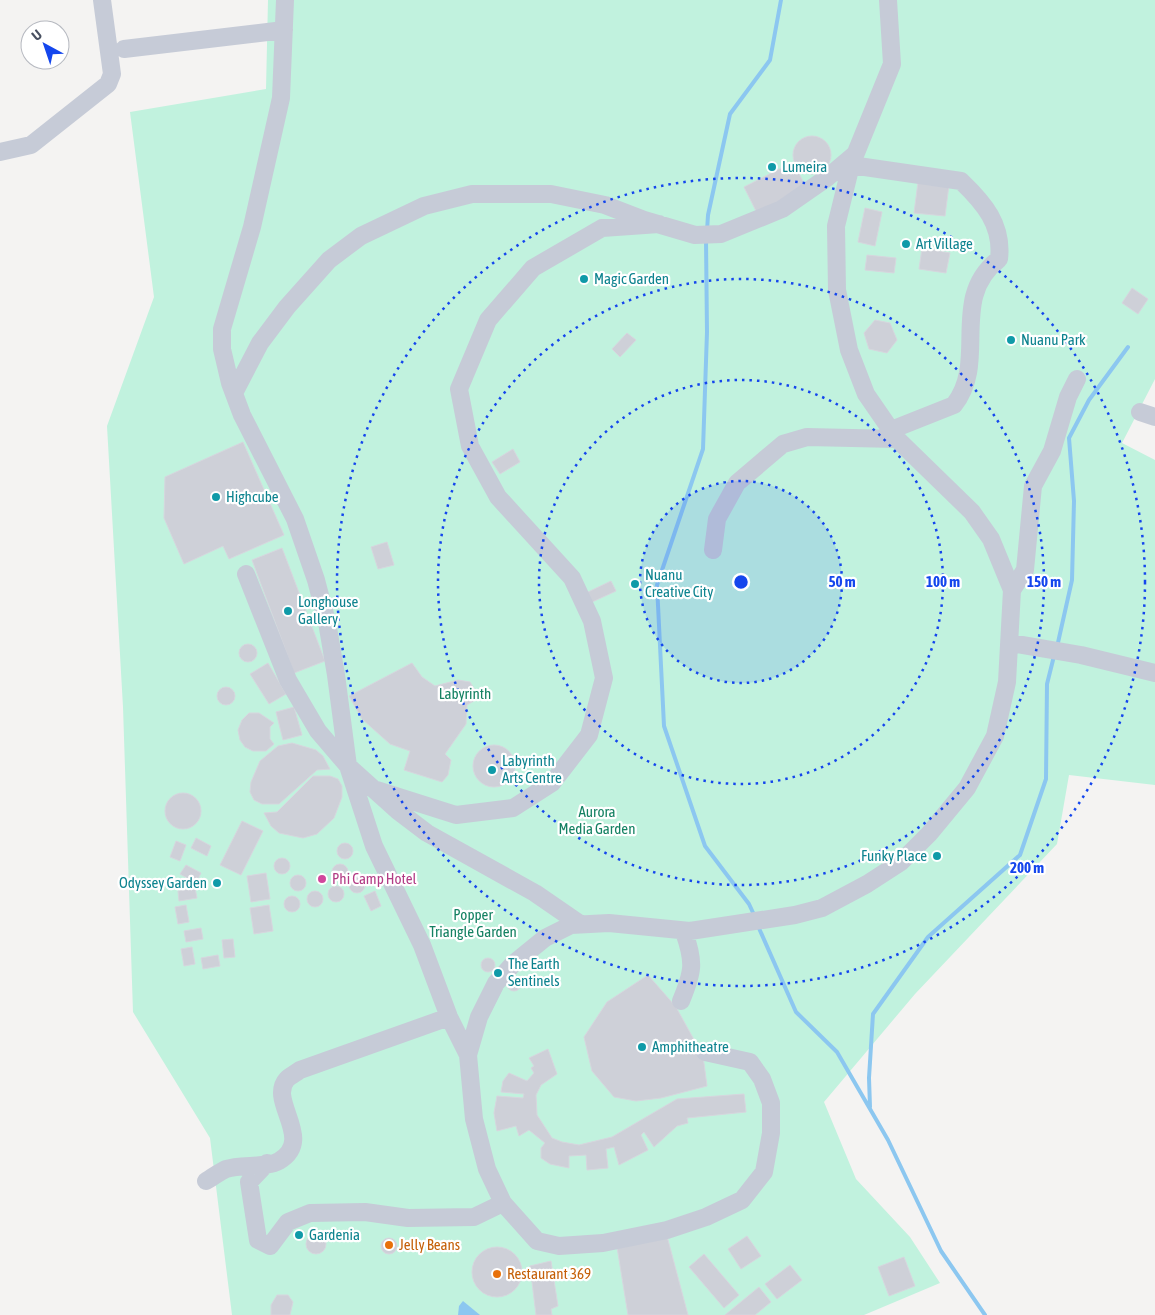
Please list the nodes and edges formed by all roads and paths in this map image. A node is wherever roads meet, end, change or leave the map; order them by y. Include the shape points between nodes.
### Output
1 (102, 0) edge
2 (285, 0) edge
3 (888, 0) edge
4 (284, 30) junction
5 (124, 49) dead end
6 (0, 152) edge
7 (853, 159) junction
8 (660, 224) junction
9 (1077, 379) dead end
10 (234, 393) junction
11 (894, 434) junction
12 (713, 550) dead end
13 (246, 574) dead end
14 (1012, 590) junction
15 (1011, 642) junction
16 (1155, 673) edge
17 (348, 766) junction
18 (376, 790) junction
19 (580, 924) junction
20 (684, 932) junction
21 (681, 1002) dead end
22 (449, 1016) junction
23 (705, 1052) dead end
24 (468, 1055) junction
25 (267, 1163) junction
26 (206, 1181) dead end
27 (503, 1203) junction

1 - 6 street via 112,74 108,84 31,145
2 - 4 street
3 - 7 street via 892,64
4 - 5 street
4 - 10 street via 281,98 252,227 222,329 222,349
7 - 8 street via 782,209 721,234 695,235
7 - 11 street via 836,226 837,290 849,350 866,394
7 - 11 street via 962,181 993,217 1000,249 999,259 989,266 979,282 970,312 969,372 960,397 954,405
8 - 10 street via 605,205 551,194 472,194 424,206 361,236 329,260 260,343
8 - 18 street via 602,228 532,268 488,320 458,389 470,446 498,497 572,578 592,621 604,678 589,735 552,784 513,808 456,815
9 - 14 street via 1068,397 1052,451 1033,486 1025,570
10 - 17 street via 295,519 316,580 335,666
11 - 12 street via 807,437 783,444 737,483 717,519
11 - 14 street via 972,512 991,539
13 - 17 street via 288,680 318,731
14 - 15 street
15 - 16 street
15 - 20 street via 1007,682 995,736 967,788 901,862 822,908
17 - 18 street
17 - 22 street via 374,846 422,945
18 - 19 street via 427,833 535,893
19 - 20 street via 610,923
19 - 24 street via 545,938 496,983 479,1018
20 - 21 street via 690,949 692,974
22 - 24 street
22 - 25 street via 300,1070 286,1080 282,1091 294,1130 291,1148 279,1161
23 - 27 street via 750,1062 762,1079 771,1103 771,1133 764,1172 742,1200 667,1230 603,1243 559,1246 537,1241
24 - 27 street via 474,1119 487,1169
25 - 26 street via 225,1170
25 - 27 street via 249,1182 258,1240 270,1246 288,1222 310,1213 366,1212 408,1218 474,1217

